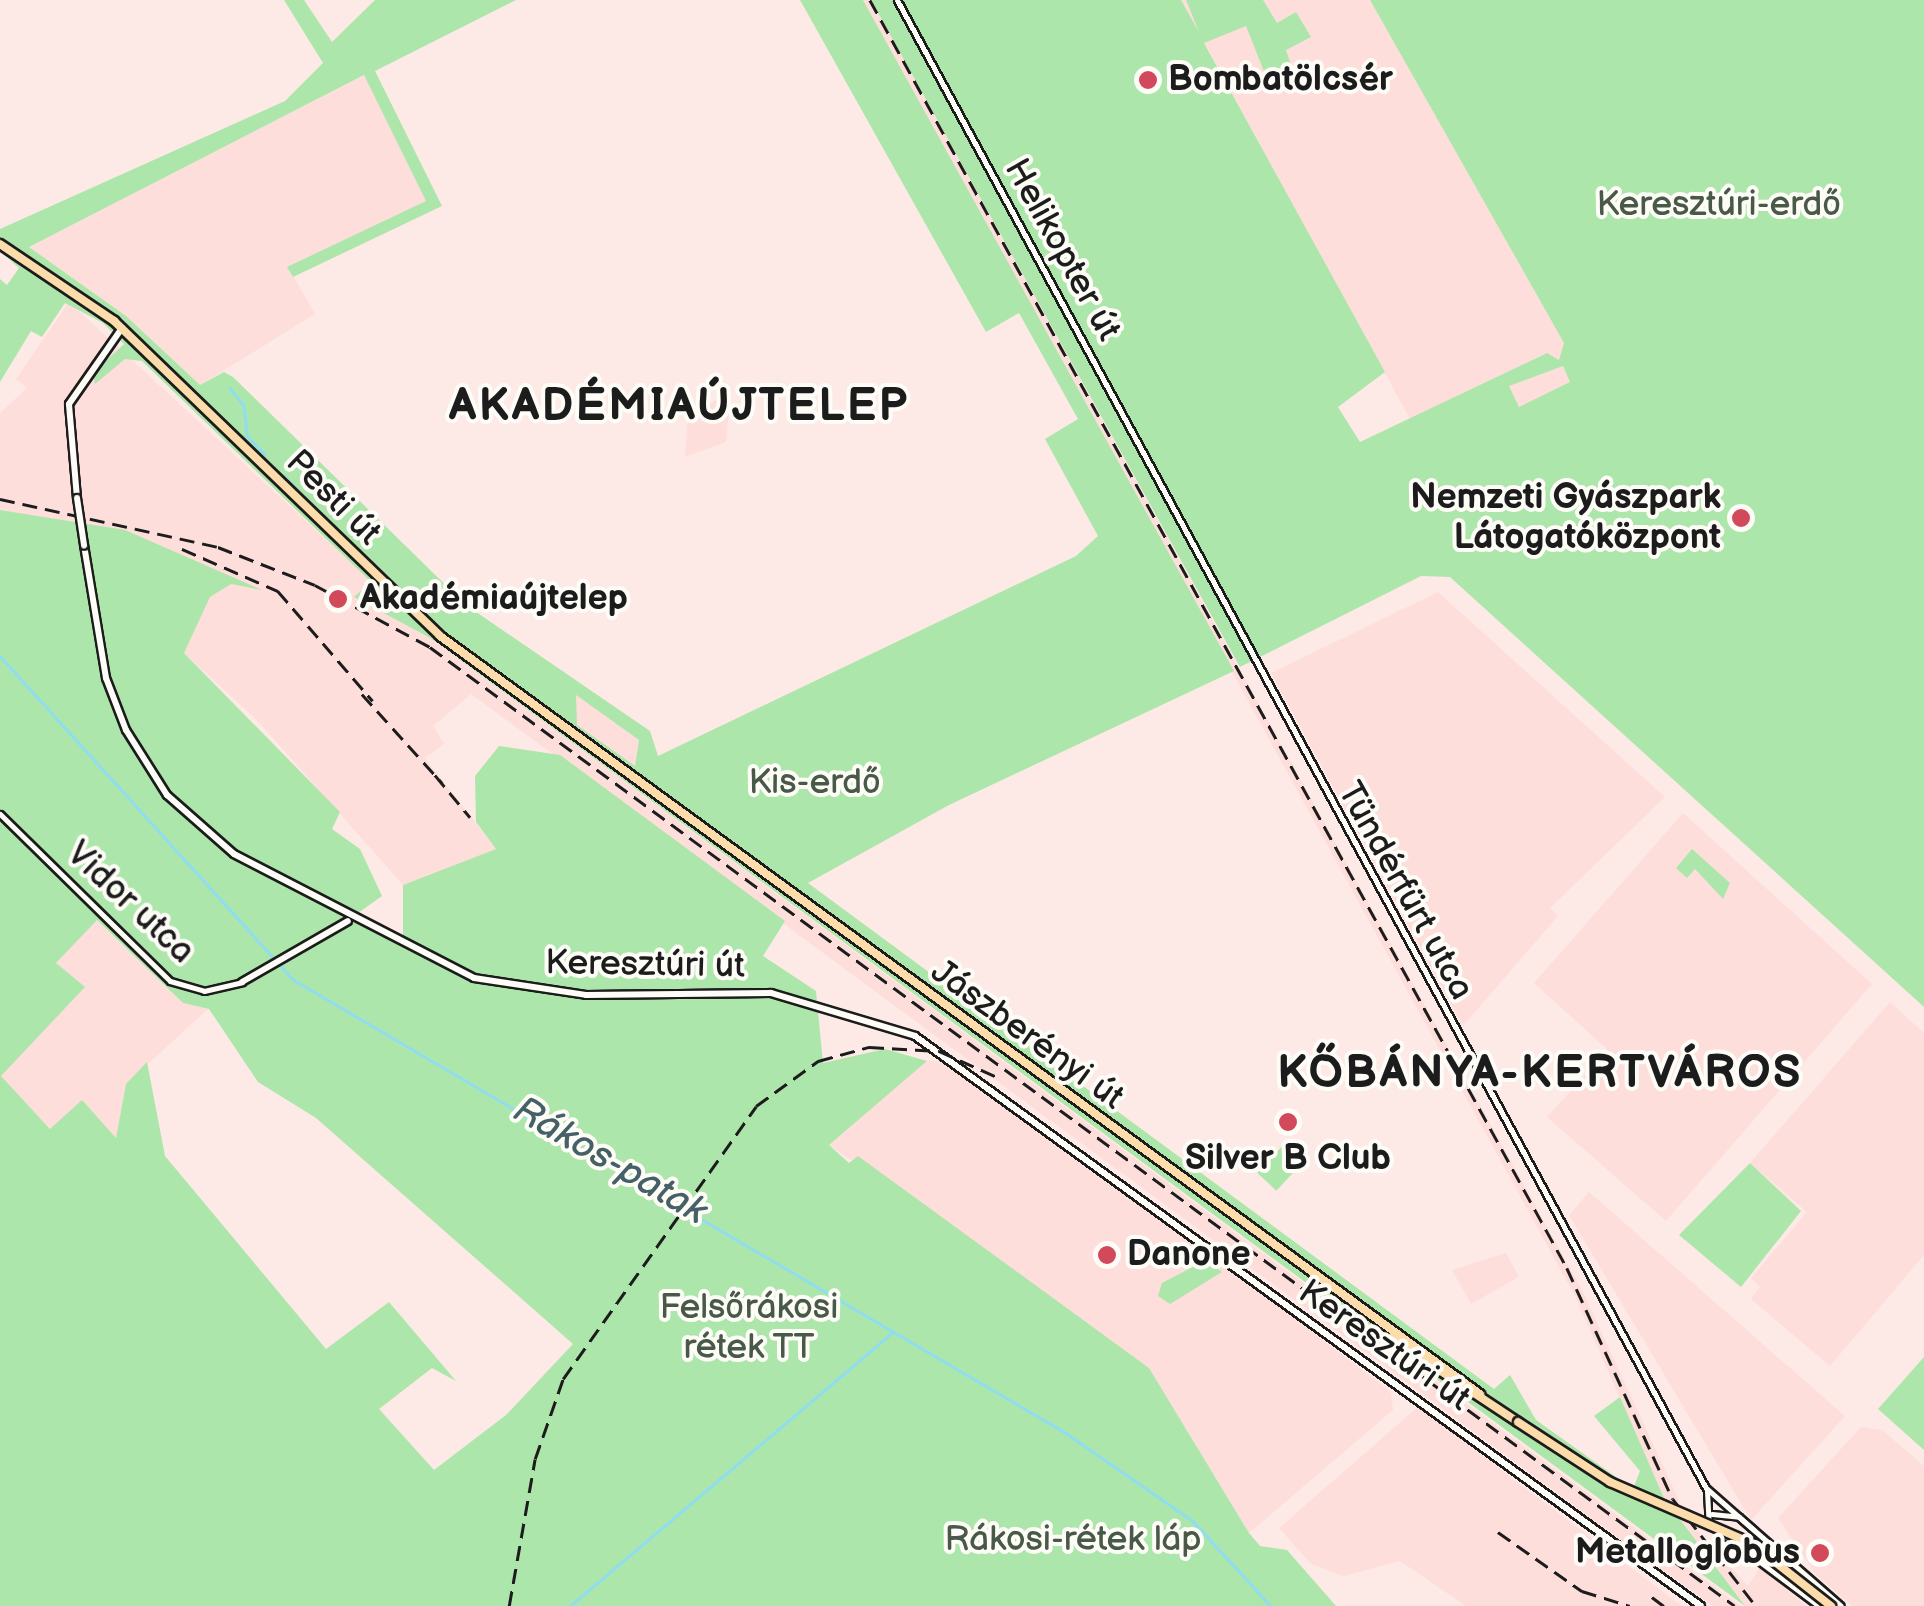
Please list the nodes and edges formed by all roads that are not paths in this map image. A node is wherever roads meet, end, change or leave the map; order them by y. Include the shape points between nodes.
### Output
1 (897, 0) edge
2 (0, 244) edge
3 (122, 328) junction
4 (1182, 524) joint
5 (638, 782) joint
6 (0, 814) edge
7 (332, 912) junction
8 (348, 921) junction
9 (337, 926) junction
10 (242, 982) joint
11 (1529, 1480) junction
12 (1706, 1488) junction
13 (1726, 1510) junction
14 (1712, 1514) junction
15 (1620, 1546) junction
16 (1701, 1606) edge
17 (1819, 1606) edge
18 (1832, 1606) edge
19 (1841, 1606) edge

1 - 4 street, Helikopter út
2 - 3 main road, Pesti út
3 - 5 main road, Pesti út via 422,622
3 - 7 main road, Keresztúri út, bridge via 69,404 77,498 109,690 147,768 216,842
4 - 12 street, Tündérfürt utca
5 - 18 main road, Jászberényi út, bridge via 1385,1331 1598,1476 1751,1543
6 - 10 street, Vidor utca via 164,977 204,992
7 - 8 main road, Keresztúri út
7 - 9 main road
8 - 9 main road
8 - 11 main road, Keresztúri út via 506,986 771,992 915,1036
9 - 10 main road
11 - 15 main road, Keresztúri út
11 - 15 main road, Keresztúri út
12 - 13 street, Tündérfürt utca
12 - 14 street, Tündérfürt utca
13 - 14 street
13 - 19 street, Tündérfürt utca
14 - 17 street via 1708,1527
15 - 16 main road, Keresztúri út

